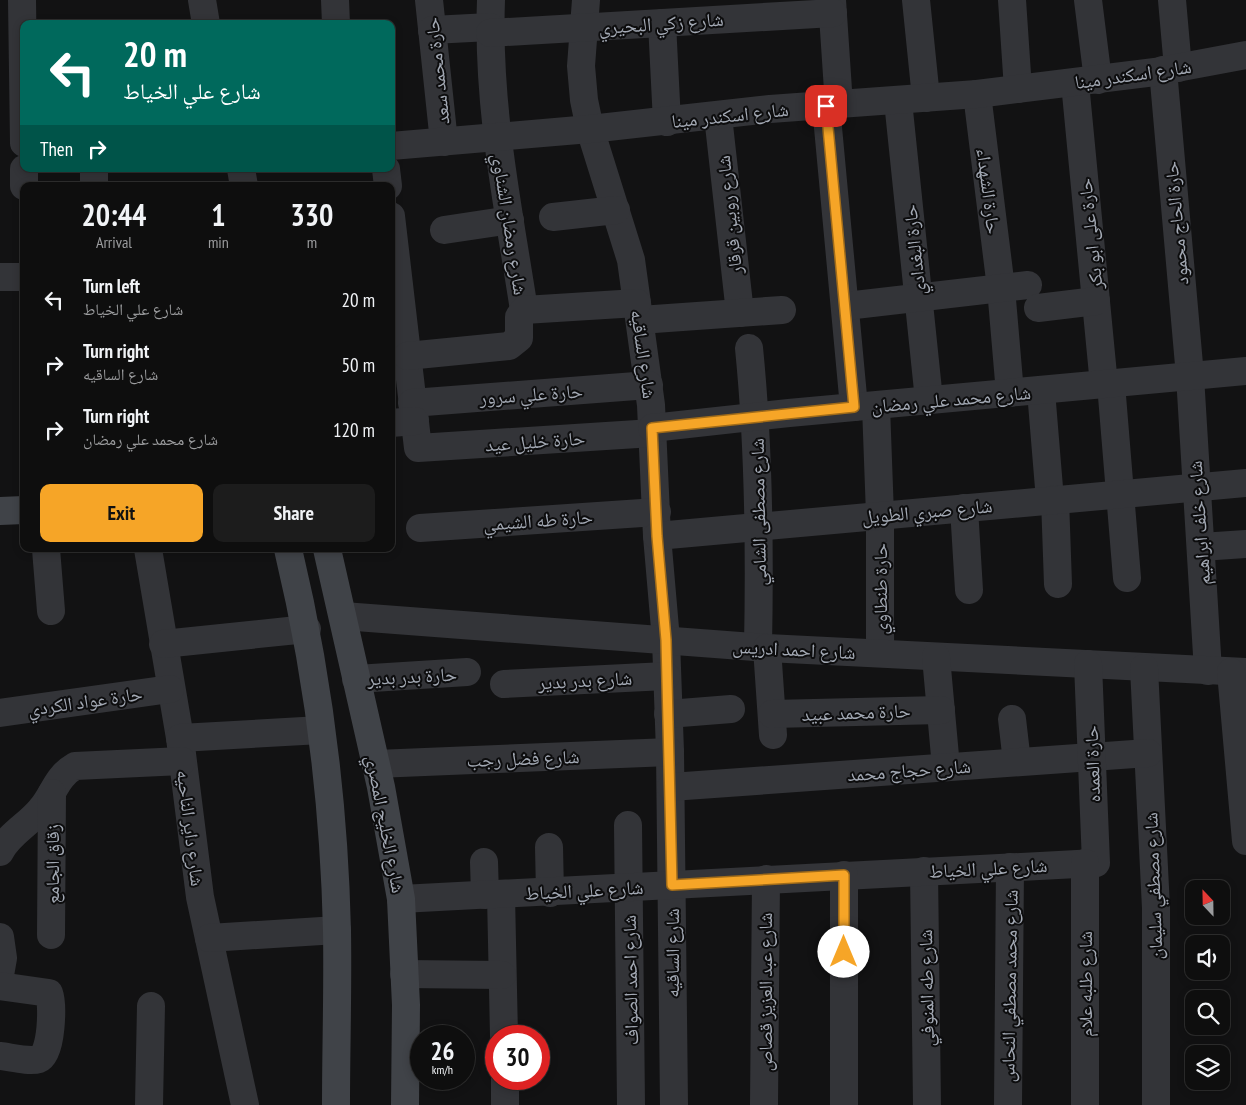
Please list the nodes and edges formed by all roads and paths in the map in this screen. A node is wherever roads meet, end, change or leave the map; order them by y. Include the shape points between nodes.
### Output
1 (22, 0) edge
2 (202, 0) edge
3 (335, 0) edge
4 (429, 0) edge
5 (491, 0) edge
6 (586, 0) edge
7 (916, 0) edge
8 (1012, 0) edge
9 (1088, 0) edge
10 (1172, 0) edge
11 (832, 6) edge
12 (745, 9) edge
13 (705, 10) edge
14 (205, 20) edge
15 (336, 20) edge
16 (662, 23) junction
17 (584, 28) junction
18 (432, 30) junction
19 (490, 30) junction
20 (1246, 59) edge
21 (15, 65) edge
22 (1171, 69) junction
23 (1086, 82) junction
24 (1018, 89) junction
25 (977, 94) junction
26 (926, 98) junction
27 (898, 101) junction
28 (832, 106) junction
29 (20, 108) edge
30 (718, 116) junction
31 (667, 122) junction
32 (590, 129) junction
33 (496, 138) junction
34 (444, 142) junction
35 (395, 146) edge
36 (616, 210) junction
37 (553, 217) dead end
38 (510, 220) junction
39 (444, 230) dead end
40 (395, 251) edge
41 (20, 276) edge
42 (0, 277) edge
43 (1001, 288) junction
44 (918, 298) junction
45 (1096, 301) junction
46 (846, 306) junction
47 (524, 310) junction
48 (782, 310) dead end
49 (639, 312) junction
50 (740, 313) junction
51 (749, 348) dead end
52 (407, 356) junction
53 (1246, 371) edge
54 (1190, 376) junction
55 (649, 385) junction
56 (1108, 385) junction
57 (1041, 390) junction
58 (1010, 393) junction
59 (929, 400) junction
60 (865, 406) junction
61 (406, 416) edge
62 (756, 416) junction
63 (652, 430) junction
64 (1246, 482) edge
65 (1197, 486) junction
66 (1121, 493) junction
67 (1053, 499) junction
68 (964, 508) junction
69 (20, 510) edge
70 (0, 511) edge
71 (880, 515) junction
72 (657, 524) junction
73 (760, 526) junction
74 (420, 528) dead end
75 (1246, 544) edge
76 (1202, 547) junction
77 (46, 552) edge
78 (148, 552) edge
79 (289, 552) edge
80 (328, 552) edge
81 (1127, 578) dead end
82 (1058, 584) dead end
83 (968, 590) dead end
84 (51, 611) dead end
85 (343, 616) junction
86 (307, 629) junction
87 (666, 640) junction
88 (163, 644) junction
89 (763, 648) junction
90 (880, 654) junction
91 (936, 656) junction
92 (1088, 664) junction
93 (1144, 668) junction
94 (467, 672) dead end
95 (1228, 672) edge
96 (666, 676) junction
97 (356, 679) junction
98 (504, 684) dead end
99 (170, 689) junction
100 (731, 709) dead end
101 (941, 710) junction
102 (0, 713) edge
103 (668, 714) junction
104 (1012, 719) dead end
105 (772, 725) joint
106 (321, 730) junction
107 (181, 750) junction
108 (670, 752) junction
109 (1148, 753) junction
110 (1092, 757) junction
111 (1017, 762) junction
112 (376, 764) junction
113 (946, 767) junction
114 (671, 787) junction
115 (52, 793) junction
116 (628, 825) dead end
117 (1246, 841) edge
118 (549, 847) dead end
119 (0, 852) edge
120 (484, 862) dead end
121 (1091, 863) junction
122 (1010, 867) junction
123 (924, 871) junction
124 (844, 875) junction
125 (766, 879) junction
126 (672, 885) junction
127 (629, 888) junction
128 (550, 892) junction
129 (493, 895) junction
130 (401, 899) junction
131 (336, 930) junction
132 (51, 935) dead end
133 (0, 937) edge
134 (209, 938) junction
135 (404, 974) junction
136 (0, 975) edge
137 (502, 975) junction
138 (0, 986) edge
139 (151, 1006) dead end
140 (504, 1025) edge
141 (0, 1056) edge
142 (505, 1090) edge
143 (149, 1105) edge
144 (245, 1105) edge
145 (336, 1105) edge
146 (405, 1105) edge
147 (505, 1105) edge
148 (631, 1105) edge
149 (674, 1105) edge
150 (764, 1105) edge
151 (844, 1105) edge
152 (928, 1105) edge
153 (1008, 1105) edge
154 (1085, 1105) edge
155 (1156, 1105) edge

1 - 21 street
2 - 14 street
3 - 15 street
4 - 18 street, حارة محمد سعد
5 - 19 street, شارع رمضان الشناوي
6 - 17 street, شارع الساقيه
7 - 26 street
8 - 24 street
9 - 23 street, حارة على ابو بكر
10 - 22 street, حارة الحاج محمود
11 - 12 street, شارع زكي البحيري
11 - 28 street, حارة طنطاوي
12 - 13 street, شارع زكي البحيري
13 - 16 street, شارع زكي البحيري
16 - 17 street, شارع زكي البحيري
16 - 31 street
17 - 19 street, شارع زكي البحيري
17 - 32 street, شارع الساقيه via 581,66
18 - 19 street, شارع زكي البحيري
18 - 34 street, حارة محمد سعد
19 - 33 street, شارع رمضان الشناوي
20 - 22 street, شارع اسكندر مينا
21 - 29 street
22 - 23 street, شارع اسكندر مينا
22 - 54 street, حارة الحاج محمود
23 - 24 street, شارع اسكندر مينا
23 - 45 street, حارة على ابو بكر
24 - 25 street, شارع اسكندر مينا
25 - 26 street, شارع اسكندر مينا
25 - 43 street, حارة الشهداء
26 - 27 street, شارع اسكندر مينا
27 - 28 street, شارع اسكندر مينا
27 - 44 street, حارة البغدادي
28 - 30 street, شارع اسكندر مينا
28 - 46 street, حارة طنطاوي
30 - 31 street, شارع اسكندر مينا
30 - 50 street, شارع روبين قرقار
31 - 32 street, شارع اسكندر مينا
32 - 33 street, شارع اسكندر مينا
32 - 36 street, شارع الساقيه
33 - 34 street, شارع اسكندر مينا
33 - 38 street, شارع رمضان الشناوي
34 - 35 street, شارع اسكندر مينا
36 - 37 street
36 - 49 street, شارع الساقيه via 631,260
38 - 39 street
38 - 47 street, شارع رمضان الشناوي
40 - 52 street
41 - 42 street
43 - 44 street
43 - 45 street via 1033,297
43 - 58 street, حارة الشهداء
44 - 46 street
44 - 59 street, حارة البغدادي
45 - 56 street, حارة على ابو بكر
46 - 60 street, حارة طنطاوي
47 - 49 street
47 - 52 street via 519,317 519,338 509,346
48 - 50 street
49 - 50 street
49 - 55 street, شارع الساقيه
51 - 62 street, شارع مصطفى الشامي
52 - 61 street
53 - 54 street, شارع محمد علي رمضان
54 - 56 street, شارع محمد علي رمضان
54 - 65 street, شارع خلف ابراهيم
55 - 61 street, حارة علي سرور
55 - 63 street, شارع الساقيه
56 - 57 street, شارع محمد علي رمضان
56 - 66 street, حارة على ابو بكر
57 - 58 street, شارع محمد علي رمضان
57 - 67 street
58 - 59 street, شارع محمد علي رمضان
59 - 60 street, شارع محمد علي رمضان
60 - 62 street, شارع محمد علي رمضان
60 - 71 street, حارة طنطاوي
61 - 63 street, حارة خليل عيد via 418,448
62 - 63 street, شارع محمد علي رمضان
62 - 73 street, شارع مصطفى الشامي
63 - 72 street, شارع الساقيه
64 - 65 street, شارع صبري الطويل
65 - 66 street, شارع صبري الطويل
65 - 76 street, شارع خلف ابراهيم
66 - 67 street, شارع صبري الطويل
66 - 81 street, حارة على ابو بكر
67 - 68 street, شارع صبري الطويل
67 - 82 street
68 - 71 street, شارع صبري الطويل
68 - 83 street
69 - 70 main road
71 - 73 street, شارع صبري الطويل
71 - 90 street, حارة طنطاوي
72 - 73 street, شارع صبري الطويل
72 - 74 street, حارة طه الشيمي
72 - 87 street, شارع الساقيه
73 - 89 street, شارع مصطفى الشامي
75 - 76 street
76 - 95 street, شارع خلف ابراهيم
77 - 84 street
78 - 88 street, شارع داير الناحيه
79 - 86 main road
80 - 85 main road, شارع الخليج المصري
85 - 87 street, شارع احمد ادريس
85 - 97 main road, شارع الخليج المصري
86 - 88 street
86 - 106 main road
87 - 89 street, شارع احمد ادريس
87 - 96 street, شارع الساقيه
88 - 99 street, شارع داير الناحيه
89 - 90 street, شارع احمد ادريس
89 - 105 street, شارع مصطفى الشامي
90 - 91 street, شارع احمد ادريس
91 - 92 street, شارع احمد ادريس
91 - 101 street
92 - 93 street, شارع احمد ادريس
92 - 110 street, حارة العمده
93 - 95 street, شارع احمد ادريس
93 - 109 street, شارع مصطفي سليمان
94 - 97 street, حارة بدر بدير
95 - 117 street, شارع خلف ابراهيم
96 - 98 street, شارع بدر بدير
96 - 103 street, شارع الساقيه
97 - 112 main road, شارع الخليج المصري
99 - 102 street, حارة عواد الكردي
99 - 107 street, شارع داير الناحيه
100 - 103 street
101 - 105 street, حارة محمد عبيد
101 - 113 street
103 - 108 street, شارع الساقيه
104 - 111 street
106 - 107 street
106 - 131 main road via 330,805
107 - 115 street via 75,766 64,772
107 - 134 street, شارع داير الناحيه via 200,897
108 - 112 street, شارع فضل رجب
108 - 114 street, شارع الساقيه
109 - 110 street, شارع حجاج محمد
109 - 155 street, شارع مصطفي سليمان via 1156,908
110 - 111 street, شارع حجاج محمد
110 - 121 street, حارة العمده
111 - 113 street, شارع حجاج محمد
112 - 130 main road, شارع الخليج المصري
113 - 114 street, شارع حجاج محمد
114 - 126 street, شارع الساقيه
115 - 119 street
115 - 132 street, زقاق الجامع
116 - 127 street, شارع احمد الصواف
118 - 128 street
120 - 129 street
121 - 122 street, شارع علي الخياط
121 - 154 street, شارع طلبه علام
122 - 123 street, شارع علي الخياط
122 - 153 street, شارع محمد مصطفي النحاس
123 - 124 street, شارع علي الخياط
123 - 152 street, شارع طه المنوفي
124 - 125 street, شارع علي الخياط
124 - 151 street
125 - 126 street, شارع علي الخياط
125 - 150 street, شارع عبد العزيز قصاص
126 - 127 street, شارع علي الخياط
126 - 149 street, شارع الساقيه
127 - 128 street, شارع علي الخياط
127 - 148 street, شارع احمد الصواف
128 - 129 street, شارع علي الخياط
129 - 130 street, شارع علي الخياط
129 - 137 street
130 - 135 main road, شارع الخليج المصري
131 - 134 street
131 - 145 main road
133 - 136 street via 3,958
134 - 144 street, شارع داير الناحيه
135 - 137 street
135 - 146 main road, شارع الخليج المصري
137 - 140 street
138 - 141 street via 49,993 52,1000 45,1055 38,1060
139 - 143 street
142 - 147 street

